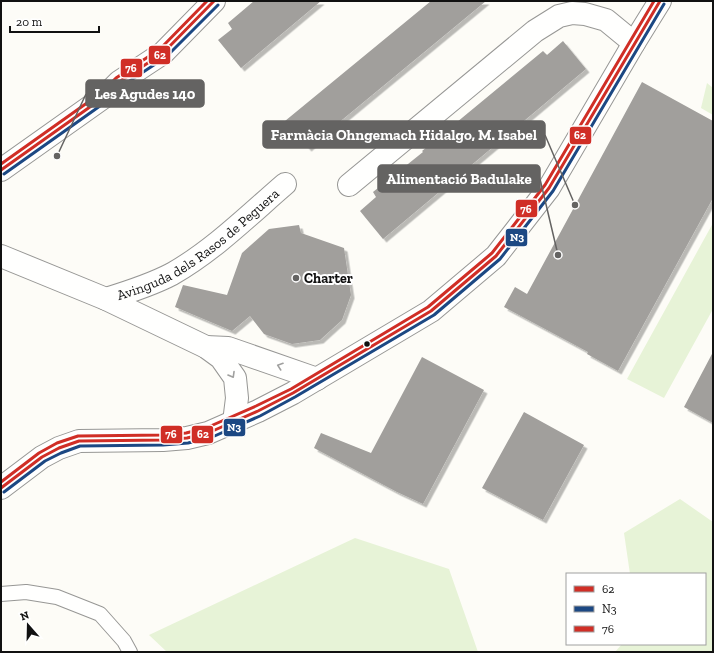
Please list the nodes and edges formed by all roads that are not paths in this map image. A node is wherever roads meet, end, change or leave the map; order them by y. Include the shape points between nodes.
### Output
1 (214, 1) edge
2 (660, 1) edge
3 (634, 43) junction
4 (1, 170) edge
5 (285, 184) dead end
6 (349, 185) dead end
7 (1, 256) edge
8 (106, 299) junction
9 (206, 347) junction
10 (317, 379) junction
11 (234, 422) junction
12 (1, 488) edge
13 (1, 594) edge
14 (130, 652) edge

1 - 4 street via 163,53 119,82 104,97
2 - 3 street
3 - 6 street via 606,20 595,16 572,13 559,16 535,31
3 - 10 street via 549,188 496,256 431,312
5 - 8 street, Avinguda dels Rasos de Peguera via 193,261 142,288
7 - 8 street, Avinguda dels Rasos de Peguera
8 - 9 street, Avinguda dels Rasos de Peguera
10 -> 9 street, Avinguda dels Rasos de Peguera via 228,348
9 -> 11 street, Avinguda dels Rasos de Peguera via 221,358 235,378 237,398
10 - 11 street
11 - 12 street via 208,433 187,438 79,441 42,457
13 - 14 lane via 26,592 57,597 100,614 124,641

